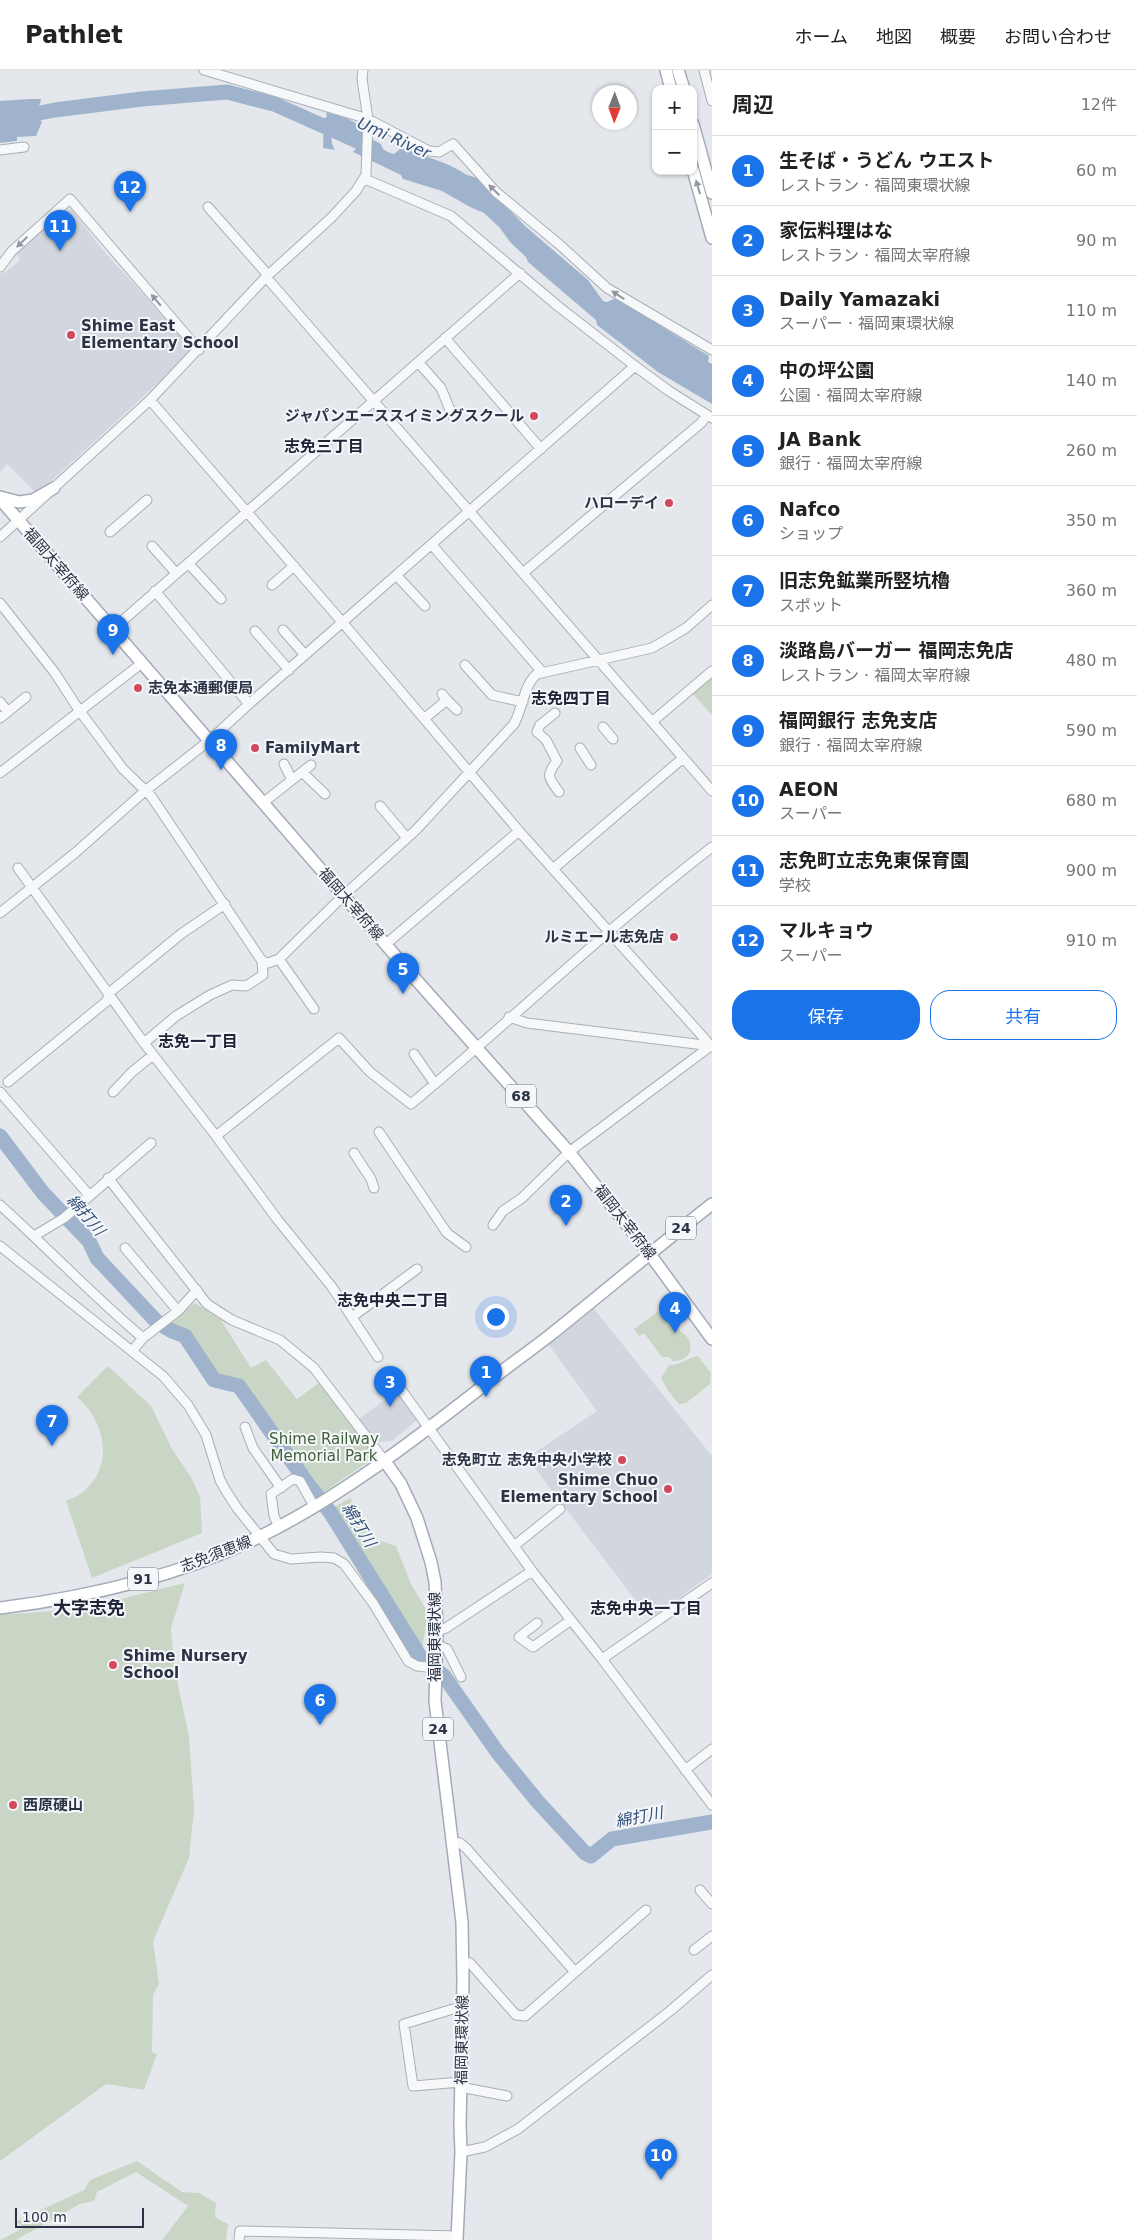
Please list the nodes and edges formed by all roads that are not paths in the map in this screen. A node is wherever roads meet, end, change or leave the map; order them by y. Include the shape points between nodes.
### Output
1 (204, 70) edge
2 (362, 70) edge
3 (666, 70) edge
4 (678, 70) edge
5 (704, 70) edge
6 (670, 85) edge
7 (683, 85) edge
8 (712, 101) edge
9 (368, 121) junction
10 (695, 130) edge
11 (24, 147) dead end
12 (0, 150) edge
13 (694, 175) edge
14 (366, 177) junction
15 (712, 193) edge
16 (208, 207) dead end
17 (712, 238) edge
18 (1, 264) edge
19 (520, 273) junction
20 (267, 276) junction
21 (445, 338) junction
22 (199, 350) junction
23 (712, 350) edge
24 (418, 362) junction
25 (635, 366) junction
26 (150, 400) junction
27 (374, 400) junction
28 (710, 416) edge
29 (453, 417) dead end
30 (542, 449) junction
31 (54, 488) junction
32 (0, 498) edge
33 (147, 500) dead end
34 (246, 511) junction
35 (470, 512) junction
36 (19, 521) junction
37 (110, 532) dead end
38 (0, 537) edge
39 (152, 546) dead end
40 (432, 546) junction
41 (188, 563) junction
42 (294, 566) junction
43 (176, 573) junction
44 (523, 573) junction
45 (397, 576) junction
46 (272, 585) dead end
47 (155, 591) junction
48 (221, 599) dead end
49 (0, 604) edge
50 (712, 605) edge
51 (424, 606) dead end
52 (343, 623) junction
53 (113, 629) junction
54 (254, 630) dead end
55 (283, 630) dead end
56 (306, 655) junction
57 (601, 661) junction
58 (142, 663) junction
59 (465, 665) dead end
60 (289, 670) junction
61 (712, 671) edge
62 (543, 673) junction
63 (26, 696) dead end
64 (0, 702) edge
65 (523, 702) junction
66 (249, 704) junction
67 (79, 710) junction
68 (457, 710) dead end
69 (8, 712) junction
70 (554, 713) dead end
71 (0, 718) edge
72 (425, 718) junction
73 (653, 721) junction
74 (603, 727) dead end
75 (613, 739) dead end
76 (210, 740) junction
77 (580, 748) dead end
78 (684, 758) junction
79 (284, 764) dead end
80 (311, 765) dead end
81 (591, 765) dead end
82 (302, 772) junction
83 (471, 772) junction
84 (0, 773) edge
85 (292, 780) junction
86 (145, 791) junction
87 (712, 791) edge
88 (559, 792) dead end
89 (325, 794) dead end
90 (264, 802) junction
91 (380, 806) dead end
92 (520, 831) junction
93 (408, 838) junction
94 (712, 847) edge
95 (18, 868) dead end
96 (553, 869) junction
97 (32, 886) junction
98 (344, 895) junction
99 (225, 904) junction
100 (0, 912) edge
101 (609, 931) junction
102 (386, 944) junction
103 (279, 959) junction
104 (262, 961) junction
105 (109, 994) junction
106 (314, 1009) dead end
107 (509, 1017) junction
108 (144, 1043) junction
109 (712, 1046) edge
110 (478, 1049) junction
111 (414, 1054) dead end
112 (153, 1055) junction
113 (8, 1082) dead end
114 (435, 1084) junction
115 (0, 1092) edge
116 (113, 1092) dead end
117 (379, 1132) dead end
118 (216, 1136) junction
119 (151, 1143) dead end
120 (569, 1152) junction
121 (354, 1153) dead end
122 (108, 1178) junction
123 (374, 1188) dead end
124 (89, 1195) junction
125 (0, 1204) edge
126 (712, 1204) edge
127 (493, 1225) dead end
128 (34, 1236) junction
129 (0, 1246) edge
130 (466, 1247) dead end
131 (125, 1248) dead end
132 (649, 1253) junction
133 (417, 1269) dead end
134 (197, 1290) junction
135 (178, 1310) junction
136 (352, 1317) junction
137 (143, 1338) junction
138 (712, 1338) edge
139 (132, 1351) junction
140 (378, 1357) dead end
141 (400, 1388) dead end
142 (245, 1428) dead end
143 (429, 1429) junction
144 (384, 1460) junction
145 (281, 1488) junction
146 (314, 1506) junction
147 (560, 1509) dead end
148 (279, 1526) junction
149 (260, 1537) junction
150 (514, 1546) junction
151 (532, 1571) junction
152 (712, 1583) edge
153 (0, 1608) edge
154 (572, 1620) junction
155 (536, 1623) dead end
156 (436, 1631) junction
157 (436, 1644) junction
158 (602, 1659) junction
159 (435, 1668) junction
160 (461, 1677) dead end
161 (712, 1749) edge
162 (684, 1770) junction
163 (712, 1805) edge
164 (452, 1842) junction
165 (700, 1890) dead end
166 (712, 1904) edge
167 (646, 1910) dead end
168 (712, 1936) edge
169 (694, 1950) dead end
170 (463, 1962) junction
171 (575, 1972) junction
172 (712, 1975) edge
173 (462, 2009) junction
174 (460, 2085) junction
175 (507, 2096) dead end
176 (462, 2152) junction
177 (457, 2238) edge
178 (239, 2240) edge

1 - 9 street
2 - 9 street
3 - 6 main road
4 - 7 main road
5 - 8 street
9 - 14 street
23 -> 9 street via 607,288 496,192 453,144 439,152 429,151
10 - 15 main road
11 - 12 street
17 -> 13 main road
14 - 19 street via 451,216
14 - 20 street via 331,218
16 - 20 street
22 -> 18 street via 70,199
19 - 21 street
19 - 25 street
20 - 22 street
20 - 27 street
21 - 24 street
21 - 30 street
22 - 26 street
24 - 27 street
24 - 29 street via 441,388
25 - 28 street
25 - 30 street
26 - 31 street
26 - 34 street
27 - 34 street
27 - 35 street
28 - 44 street
30 - 35 street
31 - 32 main road via 33,500 19,502
31 - 36 street
32 - 36 main road, 福岡太宰府線 / 68
33 - 37 street
34 - 41 street
34 - 42 street
35 - 40 street
35 - 44 street
36 - 38 street
36 - 53 main road, 福岡太宰府線 / 68
39 - 43 street
40 - 45 street
40 - 62 street
41 - 43 street
41 - 48 street
42 - 46 street
42 - 52 street
43 - 47 street
44 - 57 street
45 - 51 street
45 - 52 street
47 - 53 street
47 - 66 street
49 - 67 street via 55,672
50 - 57 street via 690,625 652,648
52 - 56 street
52 - 72 street
53 - 58 main road, 福岡太宰府線 / 68
54 - 60 street
55 - 56 street
56 - 60 street
57 - 62 street
57 - 73 street
58 - 67 street
58 - 76 main road, 福岡太宰府線 / 68
59 - 65 street via 492,695
60 - 66 street
61 - 73 street
62 - 65 street via 532,679
63 - 69 street
64 - 69 street
65 - 83 street via 514,724
66 - 76 street
67 - 84 street
67 - 86 street via 123,769
68 - 72 street via 445,697
69 - 71 street
70 - 88 street via 537,732 546,740 557,761 549,772 549,779
72 - 83 street
73 - 78 street
74 - 75 street
76 - 86 street
76 - 90 main road, 福岡太宰府線 / 68
77 - 81 street
78 - 87 street
78 - 96 street
79 - 85 street
80 - 82 street
82 - 85 street
82 - 89 street
83 - 92 street
83 - 93 street
85 - 90 street
86 - 97 street
86 - 99 street
90 - 98 main road, 福岡太宰府線 / 68
91 - 93 street
92 - 96 street
92 - 102 street
93 - 98 street
94 - 101 street
95 - 97 street
96 - 101 street
97 - 100 street
97 - 105 street
98 - 102 main road, 福岡太宰府線 / 68
98 - 103 street
99 - 104 street
99 - 105 street via 181,934
101 - 107 street
101 - 109 street
102 - 110 main road, 福岡太宰府線 / 68
103 - 104 street via 268,963
103 - 106 street
104 - 108 street via 263,976 246,986 232,985 210,995 176,1016
105 - 108 street
105 - 113 street via 107,1001
107 - 109 street via 527,1023
107 - 110 street
108 - 112 street
109 - 120 street
110 - 114 street
110 - 120 main road, 福岡太宰府線 / 68
111 - 114 street
112 - 116 street
112 - 118 street
114 - 118 street via 411,1104 370,1072 339,1038
115 - 124 street
117 - 130 street via 447,1233
118 - 136 street via 277,1220 332,1286
119 - 122 street
120 - 127 street via 522,1198 503,1211
120 - 132 main road, 福岡太宰府線 / 68
121 - 123 street
122 - 124 street
122 - 134 street
124 - 128 street via 64,1218
125 - 128 street
126 - 132 main road, 24
128 - 137 street via 100,1302
129 - 139 street
131 - 135 street
132 - 138 main road, 福岡太宰府線 / 68
132 - 143 main road, 24
133 - 136 street
134 - 135 street
134 - 144 street via 210,1307 280,1340 314,1368
135 - 137 street
136 - 140 street
137 - 139 street
139 - 149 street via 163,1376 188,1405 206,1435 220,1480
141 - 143 street
142 - 145 street via 253,1448
143 - 144 main road, 24
143 - 150 street
144 - 146 main road, 志免須恵線 / 91
144 - 156 main road, 福岡東環状線 / 24 via 401,1484 427,1547 435,1582
145 - 146 street via 293,1480 300,1482
145 - 148 street via 271,1494
146 - 148 main road, 志免須恵線 / 91
147 - 150 street
148 - 149 main road, 志免須恵線 / 91
149 - 153 main road, 志免須恵線 / 91 via 201,1562 120,1586
149 - 159 street via 274,1554 334,1558 344,1564 373,1603 408,1661 417,1666
150 - 151 street
151 - 154 street
151 - 156 street via 446,1628
152 - 158 street
154 - 155 street via 533,1646 519,1637
154 - 158 street
156 - 157 main road, 福岡東環状線 / 24
157 - 159 main road, 福岡東環状線 / 24
157 - 160 street via 447,1649
158 - 162 street
159 - 164 main road, 福岡東環状線 / 24 via 435,1701
161 - 162 street
162 - 163 street
164 - 170 main road, 福岡東環状線 / 24 via 462,1922
164 - 171 street via 466,1848
165 - 166 street
167 - 171 street
168 - 169 street
170 - 171 street via 470,1963 516,2016 524,2016
170 - 173 main road, 福岡東環状線 / 24
172 - 176 street via 518,2129 485,2148
173 - 174 main road, 福岡東環状線 / 24
173 - 174 street via 404,2024 413,2086
174 - 175 street
174 - 176 main road, 福岡東環状線 / 24
176 - 177 main road, 福岡東環状線 / 24
177 - 178 street via 240,2230

